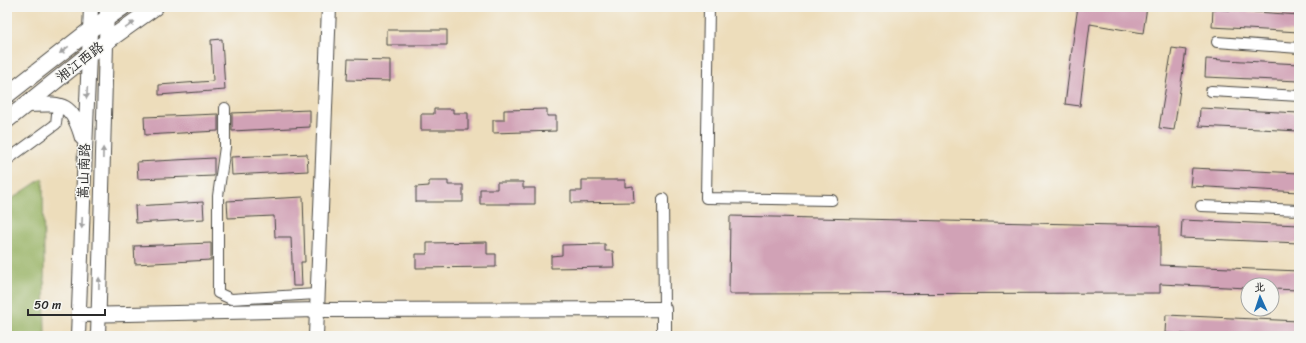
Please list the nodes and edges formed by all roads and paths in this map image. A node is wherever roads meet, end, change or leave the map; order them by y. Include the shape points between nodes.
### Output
1 (91, 7) edge
2 (122, 7) edge
3 (156, 7) edge
4 (329, 7) edge
5 (709, 7) edge
6 (107, 12) edge
7 (90, 30) junction
8 (105, 42) junction
9 (1217, 42) dead end
10 (1299, 48) edge
11 (89, 54) junction
12 (1211, 91) dead end
13 (7, 95) edge
14 (1299, 96) edge
15 (58, 104) junction
16 (26, 105) junction
17 (225, 108) dead end
18 (7, 120) edge
19 (85, 150) junction
20 (7, 160) edge
21 (662, 199) dead end
22 (832, 200) dead end
23 (1201, 206) dead end
24 (1299, 210) edge
25 (317, 294) junction
26 (664, 309) junction
27 (317, 310) junction
28 (79, 315) junction
29 (98, 315) junction
30 (78, 336) edge
31 (98, 336) edge
32 (316, 336) edge
33 (664, 336) edge

1 - 7 street, 嵩山南路
2 - 6 main road, 湘江西路
8 -> 3 main road, 湘江西路
4 - 25 street
5 - 22 street via 706,198
6 - 7 main road, 湘江西路
6 - 8 street, 嵩山南路
7 - 11 street, 嵩山南路
7 -> 13 main road, 湘江西路
8 - 11 main road, 湘江西路
29 -> 8 street, 嵩山南路
9 - 10 street
11 - 16 main road, 湘江西路
11 -> 19 street, 嵩山南路
12 - 14 street
15 - 16 street
15 - 19 street via 68,109 75,119
15 - 20 street via 56,124
16 - 18 main road, 湘江西路
17 - 25 street via 225,147 218,196 218,293 231,298
19 -> 28 street, 嵩山南路
21 - 26 street
23 - 24 street
25 - 27 street
26 - 27 street
26 - 33 street
27 - 29 street
27 - 32 street
28 - 29 street
28 - 30 street, 嵩山南路
29 - 31 street, 嵩山南路

